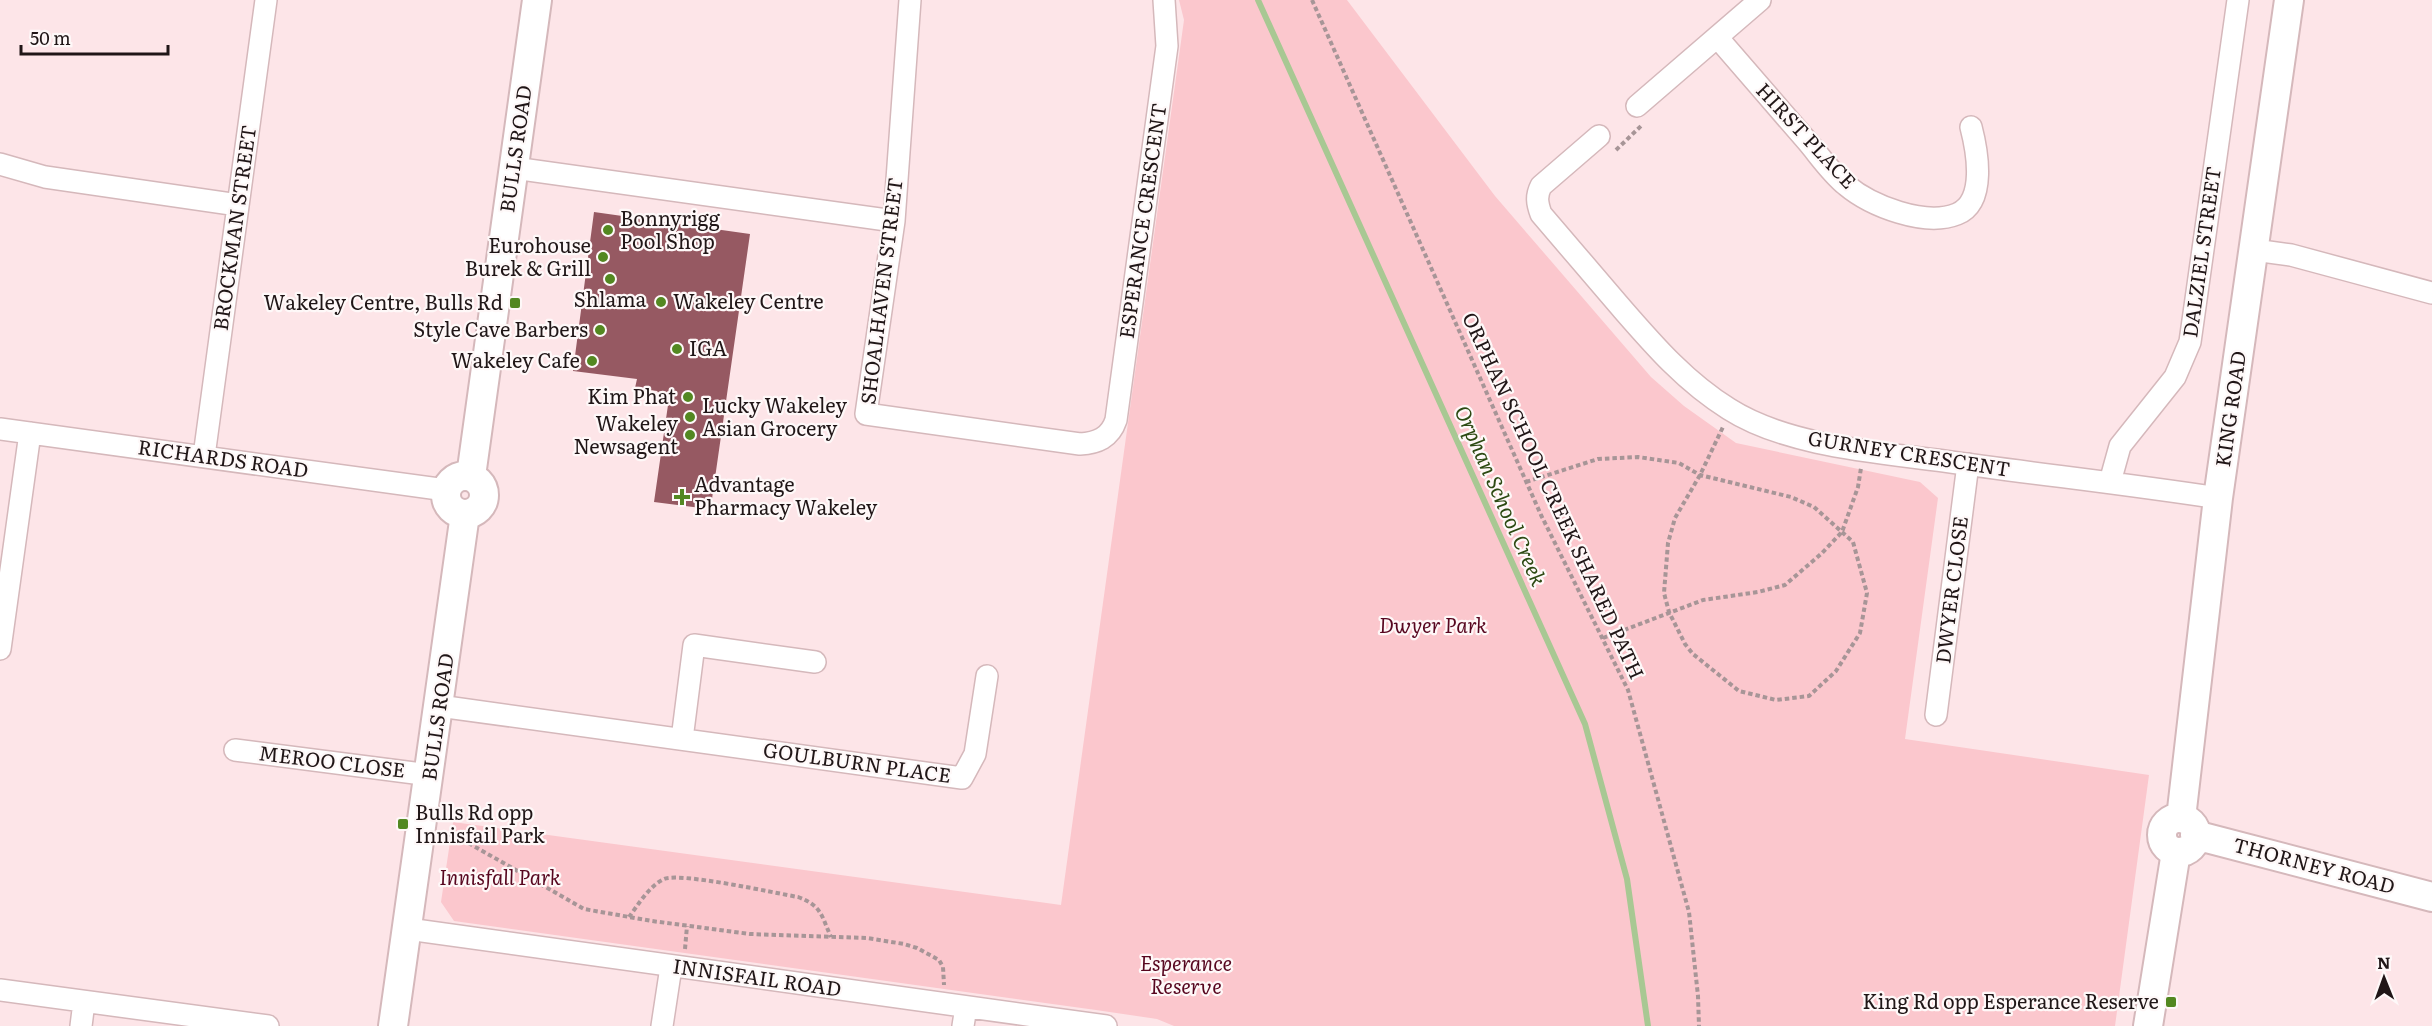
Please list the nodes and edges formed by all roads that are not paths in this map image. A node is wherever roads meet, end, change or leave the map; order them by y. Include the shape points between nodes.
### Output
1 (266, 0) edge
2 (537, 0) edge
3 (910, 0) edge
4 (1164, 0) edge
5 (1760, 0) edge
6 (2238, 0) edge
7 (2289, 0) edge
8 (1717, 37) junction
9 (1637, 106) dead end
10 (1971, 127) dead end
11 (1599, 136) dead end
12 (0, 164) edge
13 (514, 168) junction
14 (238, 205) junction
15 (894, 221) junction
16 (2254, 250) junction
17 (2432, 293) edge
18 (0, 429) edge
19 (30, 433) junction
20 (1104, 438) joint
21 (204, 456) junction
22 (1968, 464) junction
23 (471, 476) junction
24 (2110, 482) junction
25 (446, 490) junction
26 (2218, 498) junction
27 (465, 514) junction
28 (0, 649) edge
29 (815, 662) dead end
30 (987, 676) dead end
31 (439, 706) junction
32 (1936, 715) dead end
33 (682, 739) junction
34 (235, 750) dead end
35 (430, 775) junction
36 (2184, 835) junction
37 (2432, 897) edge
38 (408, 929) junction
39 (671, 967) junction
40 (0, 990) edge
41 (84, 1002) junction
42 (958, 1012) edge
43 (81, 1026) edge
44 (268, 1026) edge
45 (393, 1026) edge
46 (662, 1026) edge
47 (1106, 1026) edge
48 (2148, 1026) edge

1 - 14 street, BROCKMAN STREET
2 - 13 street, BULLS ROAD
3 - 15 street, SHOALHAVEN STREET
4 - 20 street, ESPERANCE CRESCENT via 1164,69 1116,420
5 - 8 street
6 - 24 street, DALZIEL STREET via 2190,342 2175,377 2120,446
7 - 16 street, KING ROAD
8 - 9 street
8 - 10 street, HIRST PLACE via 1845,185 1879,205 1942,219 1960,213 1972,199 1978,172
11 - 22 street, GURNEY CRESCENT via 1541,186 1537,194 1541,214 1670,363 1731,410 1801,438
12 - 14 street via 45,177
13 - 15 street
13 - 23 street, BULLS ROAD
14 - 21 street, BROCKMAN STREET
15 - 20 street, SHOALHAVEN STREET via 866,414 1080,444
16 - 17 street via 2291,255
16 - 26 street, KING ROAD
18 - 19 street, RICHARDS ROAD
19 - 21 street, RICHARDS ROAD
19 - 28 street
21 - 25 street, RICHARDS ROAD
22 - 24 street, GURNEY CRESCENT
22 - 32 street, DWYER CLOSE
23 - 25 street via 453,479
23 - 27 street via 481,483 484,501 477,510
24 - 26 street, GURNEY CRESCENT
25 - 27 street via 450,507
26 - 36 street, KING ROAD
27 - 31 street, BULLS ROAD
29 - 33 street via 694,645
30 - 33 street, GOULBURN PLACE via 975,754 962,778
31 - 33 street, GOULBURN PLACE
31 - 35 street, BULLS ROAD
34 - 35 street, MEROO CLOSE
35 - 38 street, BULLS ROAD
36 - 37 street, THORNEY ROAD
36 - 48 street, KING ROAD
38 - 39 street, INNISFAIL ROAD
38 - 45 street, BULLS ROAD
39 - 42 street, INNISFAIL ROAD
39 - 46 street
40 - 41 street
41 - 43 street
41 - 44 street
42 - 47 street, INNISFAIL ROAD

